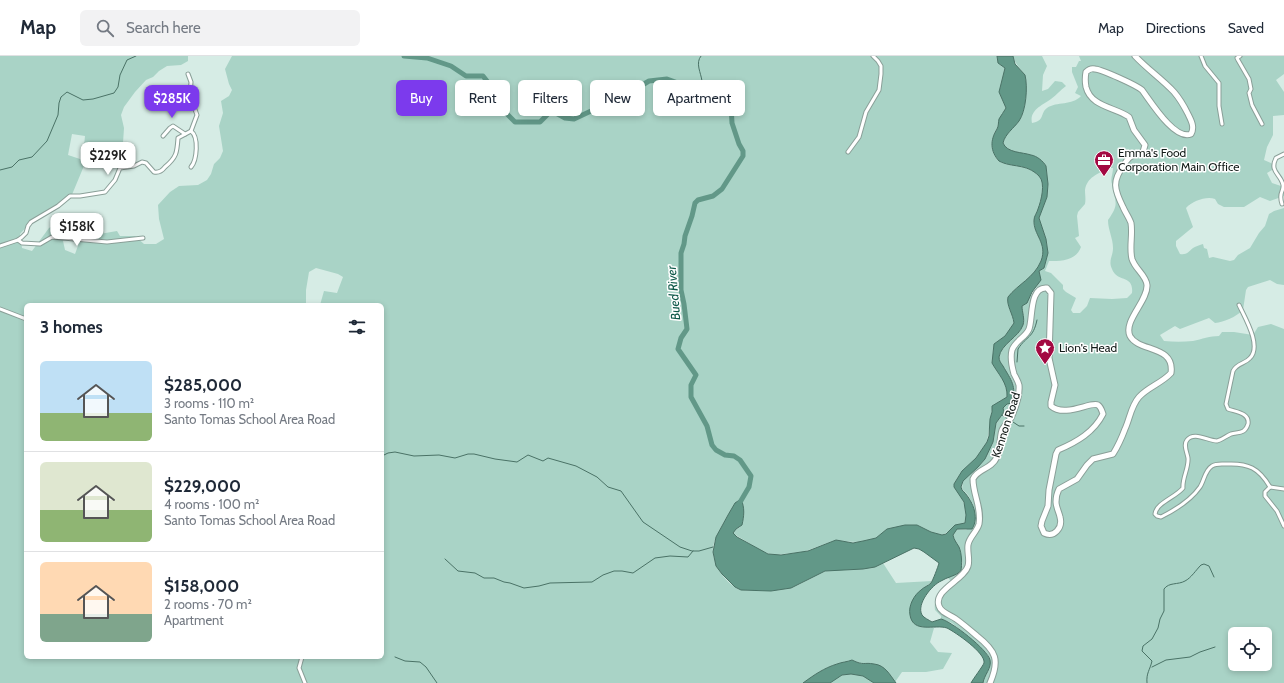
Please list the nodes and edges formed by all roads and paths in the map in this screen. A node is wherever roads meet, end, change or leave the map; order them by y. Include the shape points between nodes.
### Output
1 (873, 56) edge
2 (1135, 56) edge
3 (1201, 56) edge
4 (1240, 56) edge
5 (188, 74) dead end
6 (1222, 124) dead end
7 (1262, 124) dead end
8 (191, 131) junction
9 (185, 134) junction
10 (163, 136) dead end
11 (848, 152) dead end
12 (1284, 154) edge
13 (191, 167) dead end
14 (1282, 204) dead end
15 (143, 238) dead end
16 (18, 240) junction
17 (0, 246) edge
18 (1240, 305) dead end
19 (0, 309) edge
20 (24, 318) edge
21 (1270, 487) junction
22 (1284, 489) edge
23 (1284, 526) edge
24 (301, 659) edge
25 (305, 683) edge
26 (990, 683) edge

1 - 11 street via 881,66 881,84 866,112 859,137
2 - 26 highway, Kennon Road via 1179,98 1192,123 1191,134 1181,134 1174,129 1136,85 1096,69 1088,70 1085,80 1088,92 1095,101 1129,117 1134,130 1145,145 1143,152 1127,160 1115,180 1117,194 1130,221 1132,260 1147,285 1129,332 1135,341 1164,355 1171,365 1171,373 1139,397 1113,454 1093,459 1076,479 1059,489 1056,502 1061,521 1056,533 1044,533 1041,526 1048,506 1056,454 1058,450 1090,432 1103,414 1096,404 1067,410 1051,406 1055,385 1049,358 1051,296 1047,288 1042,288 1038,293 1032,304 1029,331 1012,350 1012,367 1019,386 1010,419 1002,431 994,463 978,472 973,479 980,516 977,530 968,543 968,566 963,574 942,592 938,602 941,610 966,626 991,648 995,667
3 - 6 street via 1205,66 1219,83
4 - 7 street via 1237,58 1251,84 1249,93 1252,105
5 - 8 street via 190,96 197,114
8 - 9 street
8 - 13 street via 196,143 194,163
9 - 10 street via 173,126
9 - 16 street via 178,138 173,161 162,171 154,172 142,162 120,168 115,180 105,192 70,196 33,220 26,233
12 - 14 street via 1276,158 1274,166 1283,184 1280,196
15 - 16 street via 107,242 52,237 41,244 22,243
16 - 17 street
18 - 21 street via 1255,346 1250,358 1236,366 1233,371 1226,404 1228,409 1244,414 1248,418 1247,428 1218,440 1195,436 1186,440 1188,465 1182,483 1183,488 1157,508 1155,514 1161,517 1186,502 1201,485 1210,467 1215,464 1247,465 1262,475
19 - 20 street
21 - 22 street
21 - 23 street via 1264,496 1277,511
24 - 25 street via 299,668

